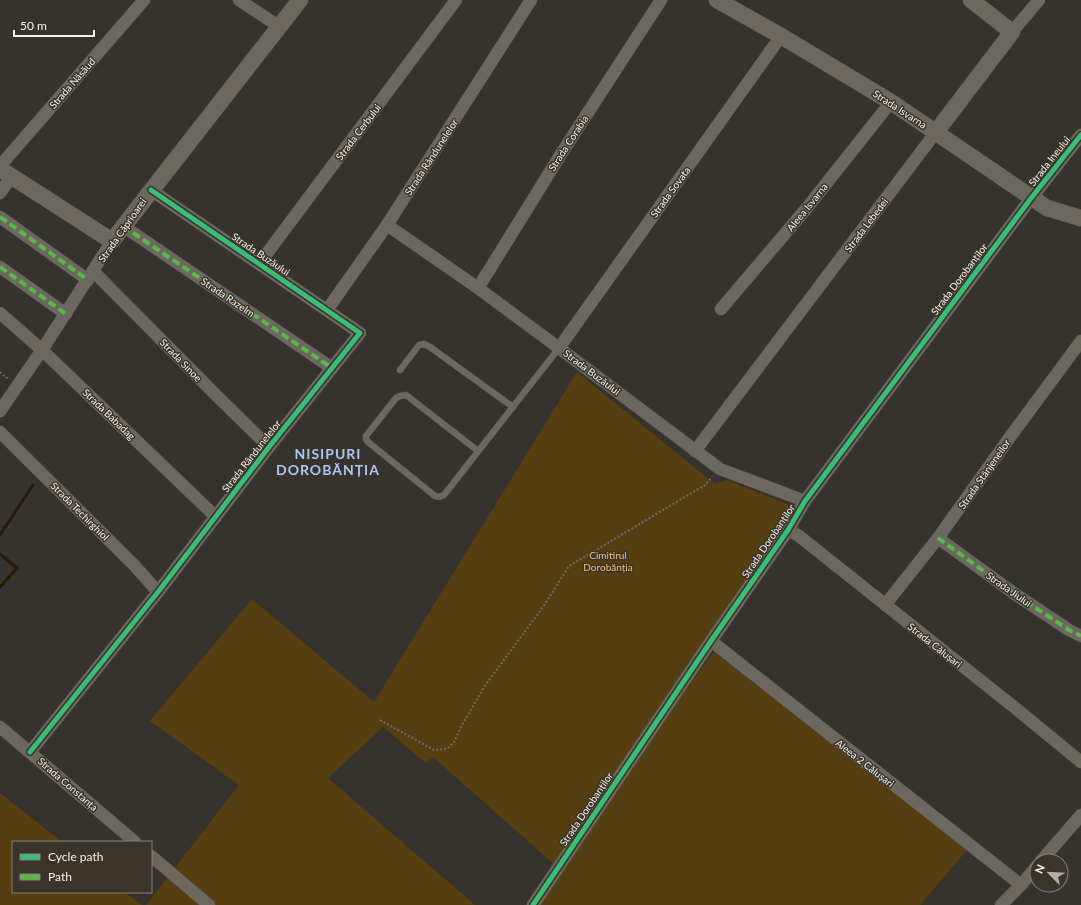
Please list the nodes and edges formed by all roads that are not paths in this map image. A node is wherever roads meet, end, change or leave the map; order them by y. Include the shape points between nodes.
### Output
1 (144, 0) edge
2 (239, 0) edge
3 (300, 0) edge
4 (456, 0) edge
5 (531, 0) edge
6 (661, 0) edge
7 (718, 0) edge
8 (971, 0) edge
9 (1039, 0) edge
10 (280, 27) junction
11 (1012, 32) junction
12 (782, 36) junction
13 (891, 102) junction
14 (936, 132) junction
15 (1081, 135) edge
16 (4, 170) edge
17 (151, 190) junction
18 (0, 193) edge
19 (1032, 197) junction
20 (0, 217) edge
21 (1081, 218) edge
22 (388, 225) junction
23 (123, 226) junction
24 (112, 240) junction
25 (259, 264) junction
26 (0, 267) edge
27 (91, 275) junction
28 (478, 288) junction
29 (721, 309) dead end
30 (327, 310) junction
31 (0, 313) edge
32 (66, 314) junction
33 (360, 333) joint
34 (1081, 341) edge
35 (559, 348) junction
36 (42, 350) junction
37 (332, 368) junction
38 (400, 370) dead end
39 (513, 407) junction
40 (0, 411) edge
41 (0, 432) edge
42 (270, 447) junction
43 (478, 451) junction
44 (695, 451) junction
45 (805, 501) junction
46 (216, 517) junction
47 (788, 530) junction
48 (938, 538) junction
49 (158, 592) junction
50 (885, 606) junction
51 (1081, 636) edge
52 (710, 641) junction
53 (0, 727) edge
54 (30, 752) junction
55 (1081, 762) edge
56 (1081, 815) edge
57 (134, 841) edge
58 (1048, 853) edge
59 (152, 857) edge
60 (1029, 876) edge
61 (1021, 885) junction
62 (209, 905) edge
63 (533, 905) edge
64 (1001, 905) edge

1 - 16 street, Strada Năsăud
2 - 10 street
3 - 10 street, Strada Căprioarei
4 - 25 street, Strada Cerbului
5 - 22 street, Strada Rândunelelor
6 - 28 street, Strada Corabia
7 - 12 street, Strada Isvarna
8 - 11 street
9 - 11 street, Strada Lebedei
10 - 17 street, Strada Căprioarei
11 - 14 street, Strada Lebedei
12 - 13 street, Strada Isvarna
12 - 35 street, Strada Sovata
13 - 14 street, Strada Isvarna
13 - 29 street, Aleea Isvarna via 806,209
14 - 19 street, Strada Isvarna
14 - 44 street, Strada Lebedei
15 - 19 street, Strada Ineului
16 - 18 street, Strada Năsăud
16 - 24 street
17 - 23 street, Strada Căprioarei
17 - 25 street, Strada Buzăului
19 - 21 street, Strada Isvarna via 1047,208
19 - 45 street, Strada Dorobanților
20 - 27 street, Strada Sinoe
22 - 28 street, Strada Buzăului
22 - 30 street, Strada Rândunelelor
23 - 24 street, Strada Căprioarei
23 - 37 street, Strada Razelm
24 - 27 street, Strada Căprioarei
25 - 30 street, Strada Buzăului
26 - 32 street
27 - 32 street, Strada Căprioarei
27 - 42 street, Strada Sinoe
28 - 35 street, Strada Buzăului
30 - 33 street, Strada Buzăului
31 - 36 street, Strada Babadag
32 - 36 street, Strada Căprioarei
33 - 37 street, Strada Rândunelelor
34 - 48 street, Strada Stânjeneilor
35 - 39 lane
35 - 44 street, Strada Buzăului
36 - 40 street, Strada Căprioarei
36 - 46 street, Strada Babadag
37 - 42 street, Strada Rândunelelor
38 - 39 lane via 419,346 424,344
39 - 43 lane
41 - 49 street, Strada Techirghiol
42 - 46 street, Strada Rândunelelor
43 - 43 lane via 406,395 396,398 366,436 368,442 439,497
44 - 45 street, Strada Buzăului via 720,469
45 - 47 street, Strada Dorobanților
46 - 49 street, Strada Rândunelelor
47 - 50 street, Strada Călușari via 799,536
47 - 52 street, Strada Dorobanților
48 - 50 street, Strada Stânjeneilor
48 - 51 street, Strada Jiului via 1015,594
49 - 54 street, Strada Rândunelelor
50 - 55 street, Strada Călușari
52 - 61 street, Aleea 2 Călușari
52 - 63 street, Strada Dorobanților
53 - 54 street, Strada Constanța
54 - 57 street, Strada Constanța
56 - 58 street
59 - 62 street
60 - 61 street
61 - 64 street

